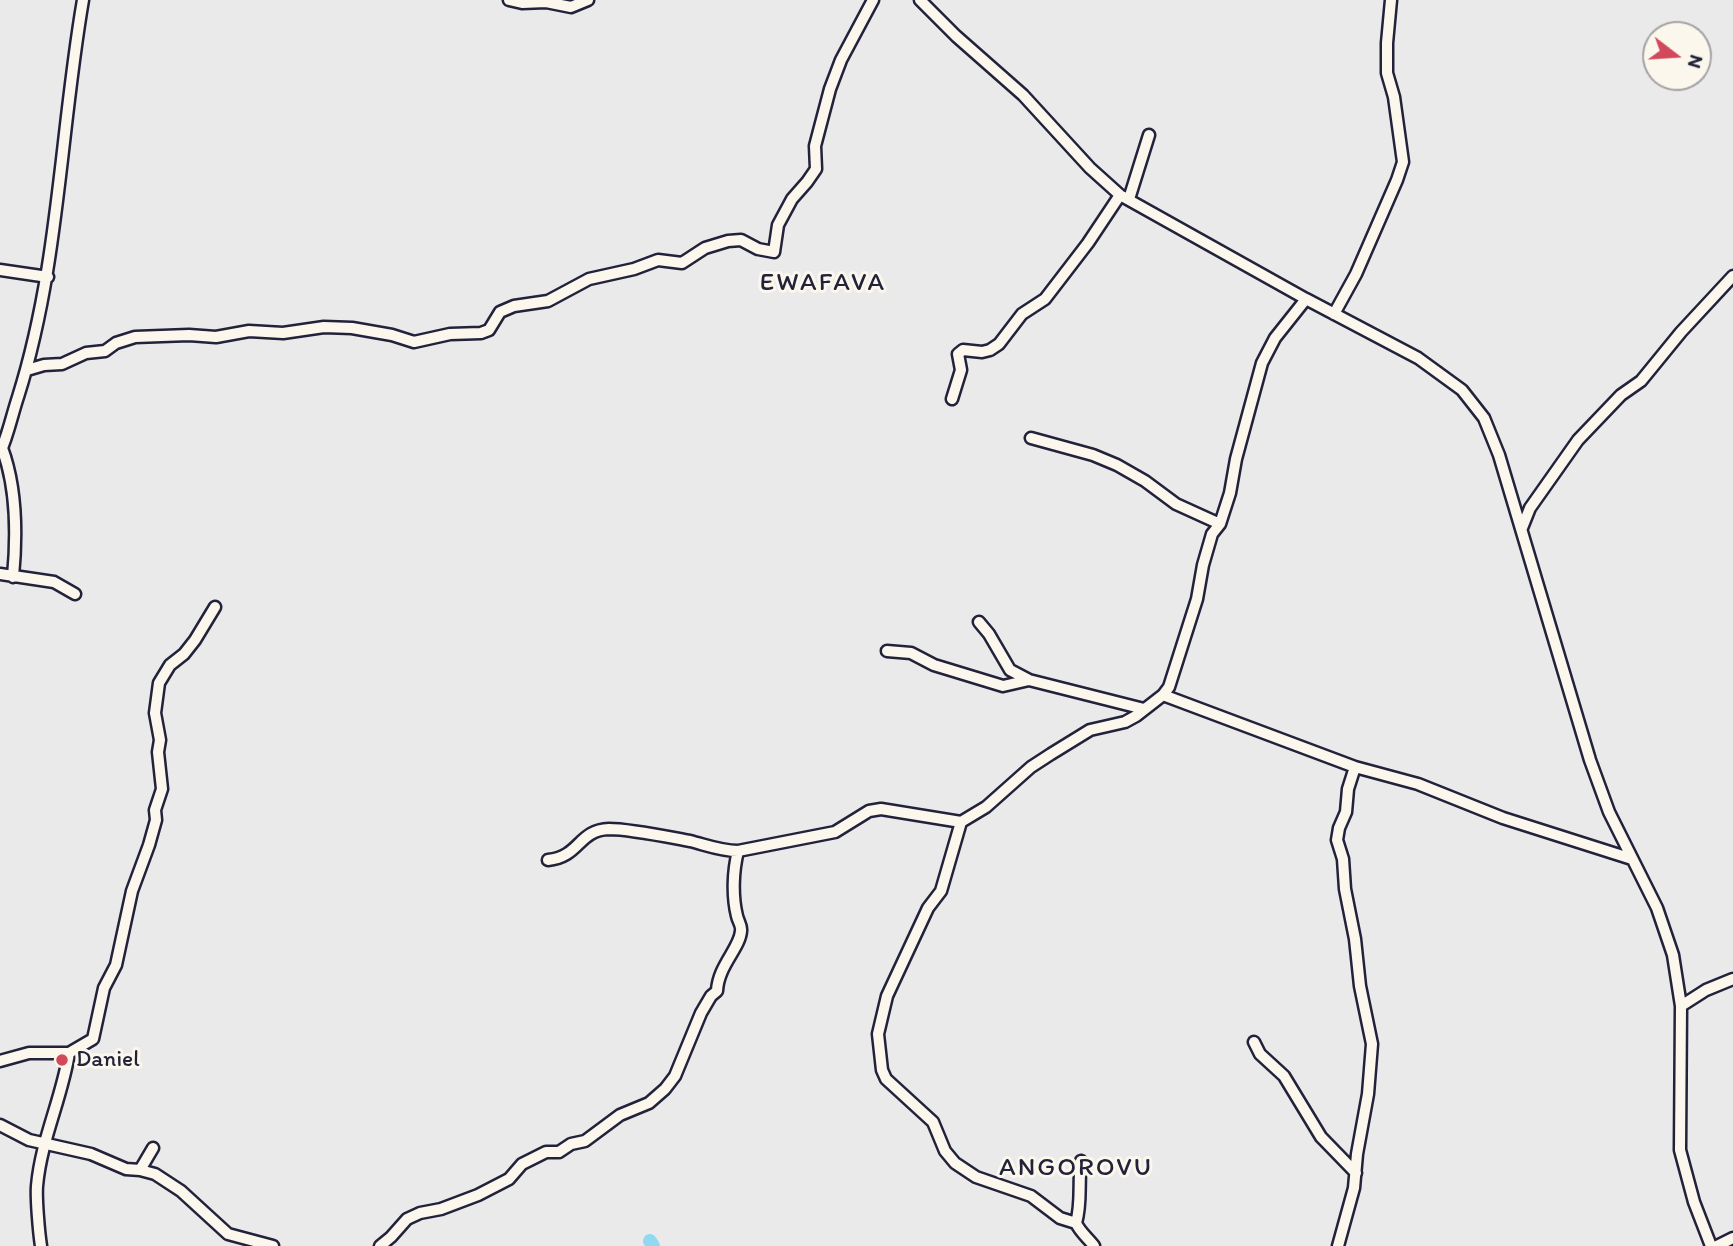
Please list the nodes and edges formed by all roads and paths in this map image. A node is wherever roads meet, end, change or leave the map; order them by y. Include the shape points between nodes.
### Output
1 (83, 0) edge
2 (509, 0) edge
3 (587, 0) edge
4 (873, 0) edge
5 (920, 0) edge
6 (1391, 0) edge
7 (1149, 135) dead end
8 (1125, 197) junction
9 (0, 270) edge
10 (1733, 276) edge
11 (48, 277) junction
12 (1306, 299) junction
13 (1334, 314) junction
14 (27, 370) junction
15 (952, 399) dead end
16 (1031, 438) dead end
17 (1, 451) edge
18 (1220, 524) junction
19 (1522, 529) junction
20 (0, 574) edge
21 (13, 577) junction
22 (75, 594) dead end
23 (215, 607) dead end
24 (979, 622) dead end
25 (887, 651) dead end
26 (1029, 680) junction
27 (1163, 695) junction
28 (1144, 709) junction
29 (1355, 767) junction
30 (961, 822) junction
31 (738, 851) junction
32 (1632, 859) junction
33 (548, 860) dead end
34 (1733, 979) edge
35 (1681, 1006) junction
36 (1254, 1042) dead end
37 (69, 1053) junction
38 (0, 1061) edge
39 (0, 1125) edge
40 (45, 1144) junction
41 (153, 1148) dead end
42 (1081, 1161) dead end
43 (140, 1170) junction
44 (1356, 1173) junction
45 (1076, 1223) junction
46 (1733, 1238) edge
47 (41, 1246) edge
48 (273, 1246) edge
49 (380, 1246) edge
50 (1094, 1246) edge
51 (1338, 1246) edge
52 (1711, 1246) edge
53 (1717, 1246) edge

1 - 11 street
2 - 3 street via 572,7
4 - 14 street via 830,89 815,146 816,169 778,225 774,252 741,240 729,241 705,248 682,263 645,263 589,279 548,301 508,308 481,333 414,342 352,327 234,332 216,337 135,337 105,351
5 - 8 street
6 - 13 street via 1387,74 1403,162
7 - 8 street
8 - 12 street
8 - 15 street via 1045,299 1022,314 999,344 982,352 963,350 958,354 961,370
9 - 11 street
10 - 19 street via 1641,381 1578,440 1530,508
11 - 14 street
12 - 13 street
12 - 18 street via 1262,363
13 - 19 street via 1418,358 1462,390 1484,418
14 - 17 street
16 - 18 street via 1093,454 1145,481 1176,504
17 - 21 street via 8,464 13,499
18 - 27 street via 1212,534 1196,599
19 - 32 street via 1591,760
20 - 21 street
21 - 22 street via 43,579
23 - 37 street via 159,683 155,713 162,785 156,820 136,876 116,965 104,988 95,1034
24 - 26 street via 1007,667
25 - 26 street via 911,653 934,665 1003,686
26 - 28 street
27 - 28 street
27 - 29 street
28 - 30 street via 1125,722 1082,733
29 - 32 street via 1419,784 1503,818
29 - 44 street via 1337,840 1372,1044
30 - 31 street via 881,809 869,811 835,832
30 - 45 street via 940,891 887,996 878,1034 882,1070 933,1122 955,1163 976,1177 1031,1196
31 - 33 street via 605,830 588,836 569,855
31 - 49 street via 734,887 741,935 717,981 717,991 701,1013 678,1071 665,1089 585,1141 559,1152 545,1152 522,1164 509,1179 463,1202 407,1219
32 - 35 street via 1657,908 1673,955
34 - 35 street
35 - 52 street via 1680,1150
36 - 44 street via 1284,1076 1321,1136
37 - 38 street via 29,1053
37 - 40 street
39 - 40 street
40 - 43 street
40 - 47 street via 37,1184
41 - 43 street
42 - 45 street
43 - 48 street via 181,1191 228,1234
44 - 51 street
45 - 50 street
46 - 53 street

